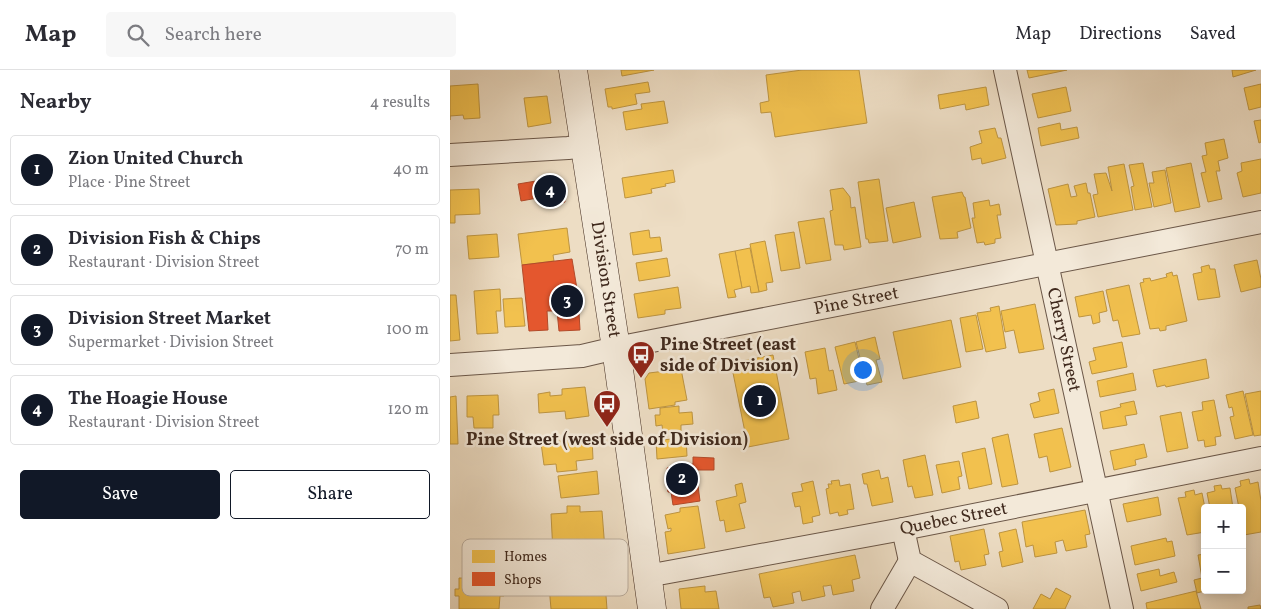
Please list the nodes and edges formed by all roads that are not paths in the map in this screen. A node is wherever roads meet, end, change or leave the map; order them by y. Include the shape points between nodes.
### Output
1 (573, 70) edge
2 (1005, 70) edge
3 (585, 146) junction
4 (450, 155) edge
5 (1261, 222) edge
6 (1047, 264) junction
7 (616, 348) junction
8 (450, 364) edge
9 (1261, 458) edge
10 (1096, 491) junction
11 (903, 529) junction
12 (910, 561) junction
13 (647, 576) junction
14 (652, 609) edge
15 (882, 609) edge
16 (997, 609) edge
17 (1122, 609) edge

1 - 3 main road, Division Street
2 - 6 street, Cherry Street
3 - 4 street
3 - 7 main road, Division Street
5 - 6 street, Pine Street
6 - 7 street, Pine Street
6 - 10 street, Cherry Street
7 - 8 street, Pine Street via 582,356
7 - 13 main road, Division Street
9 - 10 street, Quebec Street
10 - 11 street, Quebec Street
10 - 17 street, Cherry Street
11 - 12 street
11 - 13 street, Quebec Street
12 - 15 street
12 - 16 street
13 - 14 main road, Division Street

